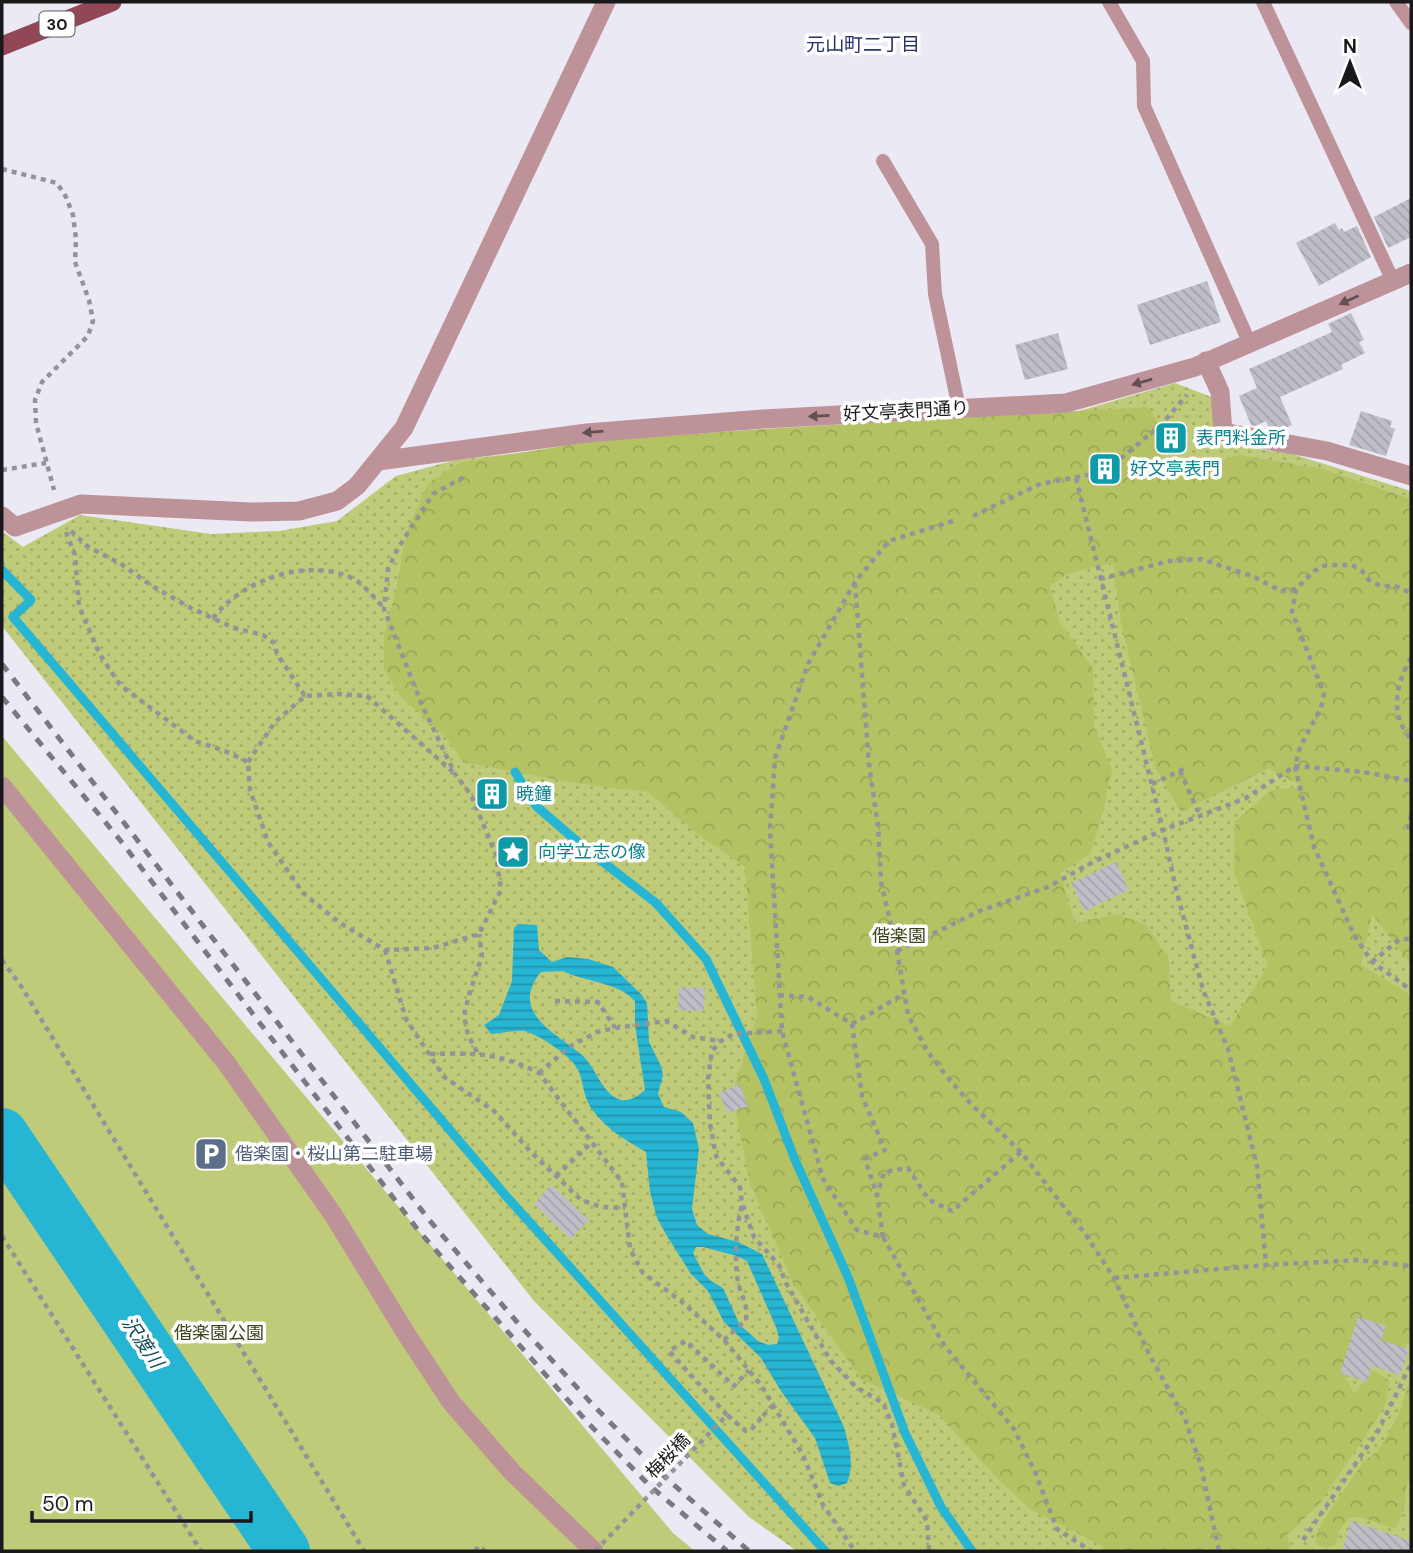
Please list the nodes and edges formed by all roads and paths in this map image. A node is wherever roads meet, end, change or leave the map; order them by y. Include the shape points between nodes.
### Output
1 (111, 2) edge
2 (606, 2) edge
3 (1109, 2) edge
4 (1263, 2) edge
5 (1396, 2) edge
6 (1411, 23) edge
7 (2, 46) edge
8 (883, 160) dead end
9 (2, 169) edge
10 (1411, 273) edge
11 (1393, 281) junction
12 (1250, 344) junction
13 (1206, 361) junction
14 (959, 408) junction
15 (378, 461) junction
16 (46, 463) junction
17 (1113, 465) dead end
18 (2, 470) edge
19 (478, 471) dead end
20 (1098, 473) dead end
21 (1411, 476) edge
22 (1076, 478) junction
23 (60, 511) junction
24 (2, 516) edge
25 (973, 516) dead end
26 (953, 521) dead end
27 (1100, 579) junction
28 (855, 582) junction
29 (1296, 589) junction
30 (1411, 593) edge
31 (384, 609) junction
32 (214, 618) junction
33 (1411, 658) edge
34 (305, 696) junction
35 (1411, 739) edge
36 (248, 762) junction
37 (1295, 766) junction
38 (1188, 767) dead end
39 (1180, 771) junction
40 (455, 774) junction
41 (1411, 781) edge
42 (1152, 784) junction
43 (2, 786) edge
44 (1411, 815) edge
45 (1200, 816) junction
46 (1163, 830) junction
47 (1411, 833) edge
48 (479, 934) junction
49 (1411, 938) edge
50 (385, 950) junction
51 (897, 951) junction
52 (2, 960) edge
53 (1372, 962) junction
54 (1411, 990) edge
55 (904, 994) junction
56 (779, 995) junction
57 (555, 1000) dead end
58 (852, 1024) junction
59 (615, 1028) junction
60 (782, 1031) junction
61 (721, 1041) junction
62 (477, 1052) junction
63 (429, 1054) junction
64 (538, 1073) junction
65 (592, 1143) junction
66 (1021, 1152) junction
67 (556, 1176) junction
68 (877, 1195) junction
69 (742, 1204) junction
70 (625, 1208) junction
71 (2, 1236) edge
72 (883, 1237) junction
73 (1266, 1265) junction
74 (1411, 1266) edge
75 (1114, 1278) junction
76 (724, 1340) junction
77 (1411, 1364) edge
78 (749, 1370) junction
79 (773, 1405) junction
80 (727, 1415) junction
81 (1303, 1540) dead end
82 (201, 1551) edge
83 (364, 1551) edge
84 (475, 1551) edge
85 (485, 1551) edge
86 (594, 1551) edge
87 (855, 1551) edge
88 (929, 1551) edge
89 (1091, 1551) edge
90 (1219, 1551) edge

1 - 7 main road, 30
2 - 15 street via 404,428
3 - 12 lane via 1143,61 1144,106
4 - 11 lane
5 - 6 lane
8 - 14 lane via 932,244 935,294
9 - 16 path via 57,183 66,197 73,215 75,262 93,321 88,336 42,382 35,400
10 - 11 street, 好文亭表門通り
11 -> 12 street, 好文亭表門通り
12 - 13 street, 好文亭表門通り
13 -> 14 street, 好文亭表門通り via 1066,402
13 - 17 path via 1192,389 1162,424
13 - 21 street via 1220,392 1223,432 1326,451
14 -> 15 street, 好文亭表門通り via 587,433
15 - 23 street via 337,501 299,511 81,504
16 - 18 path
16 - 23 path
19 - 31 path via 433,494 388,569
20 - 22 path
22 - 25 path via 1040,484
22 - 27 path
23 - 24 street via 15,527
26 - 28 path via 889,541
27 - 29 path via 1169,561 1201,559 1281,591
27 - 42 path
28 - 51 path via 881,882
28 - 56 path via 808,664 775,758 770,829
29 - 30 path via 1326,565 1352,565 1381,586
29 - 37 path via 1292,612 1324,694
31 - 32 path via 354,579 326,570 283,574 248,587 223,605
31 - 40 path
32 - 34 path via 274,643
32 - 36 path via 87,546 63,524 75,555 79,606 99,653 120,685 195,741
33 - 35 path via 1396,691 1399,719
34 - 36 path via 275,722
34 - 40 path via 367,696
36 - 50 path via 250,790 268,842 303,893 340,923
37 - 41 path
37 - 45 path via 1247,798
37 - 53 path via 1314,847
38 - 39 path
39 - 42 path
39 - 45 path
40 - 48 path via 471,795 496,855 501,890
42 - 46 path
43 - 86 street via 227,1064 334,1216 452,1402 512,1472
44 - 47 path
45 - 46 path
46 - 51 path via 1048,887 982,910
46 - 73 path via 1203,990 1228,1049 1258,1166
48 - 50 path via 433,948
48 - 62 path via 482,956 464,1015
49 - 53 path via 1400,939
50 - 63 path via 406,1019
51 - 55 path
52 - 83 path
53 - 54 path
55 - 58 path
55 - 66 path via 908,1015 928,1052 971,1104
56 - 58 path via 808,997
56 - 60 path
57 - 59 path via 598,1002
58 - 68 path via 862,1096 885,1150 865,1159
59 - 61 path via 666,1021 693,1037
59 - 64 path via 569,1047
60 - 61 path via 733,1034
60 - 72 path via 823,1178 858,1230
61 - 69 path via 712,1051 708,1079 710,1123 716,1156 736,1179
62 - 63 path
62 - 64 path
63 - 67 path via 444,1077 494,1111
64 - 65 path
65 - 67 path
65 - 70 path via 622,1182
66 - 68 path via 952,1210 929,1200 908,1168 884,1172
66 - 75 path
67 - 70 path via 581,1200
68 - 72 path
69 - 76 path via 737,1222 738,1287 745,1298 746,1320
69 - 88 path via 754,1237 779,1265 830,1360 856,1387 883,1403 892,1424 904,1485 927,1521
70 - 76 path via 630,1249 643,1273
71 - 82 path
72 - 89 path via 944,1345 1014,1429 1057,1529
73 - 74 path via 1359,1260
73 - 75 path
75 - 90 path via 1185,1419 1201,1466
76 - 78 path
77 - 81 path via 1378,1431
78 - 79 path
78 - 80 path via 734,1386 686,1341 669,1351
79 - 80 path, bridge via 751,1430
79 - 87 path via 803,1455 823,1505
80 - 86 path, 梅桜橋, bridge
84 - 85 path via 479,1546

